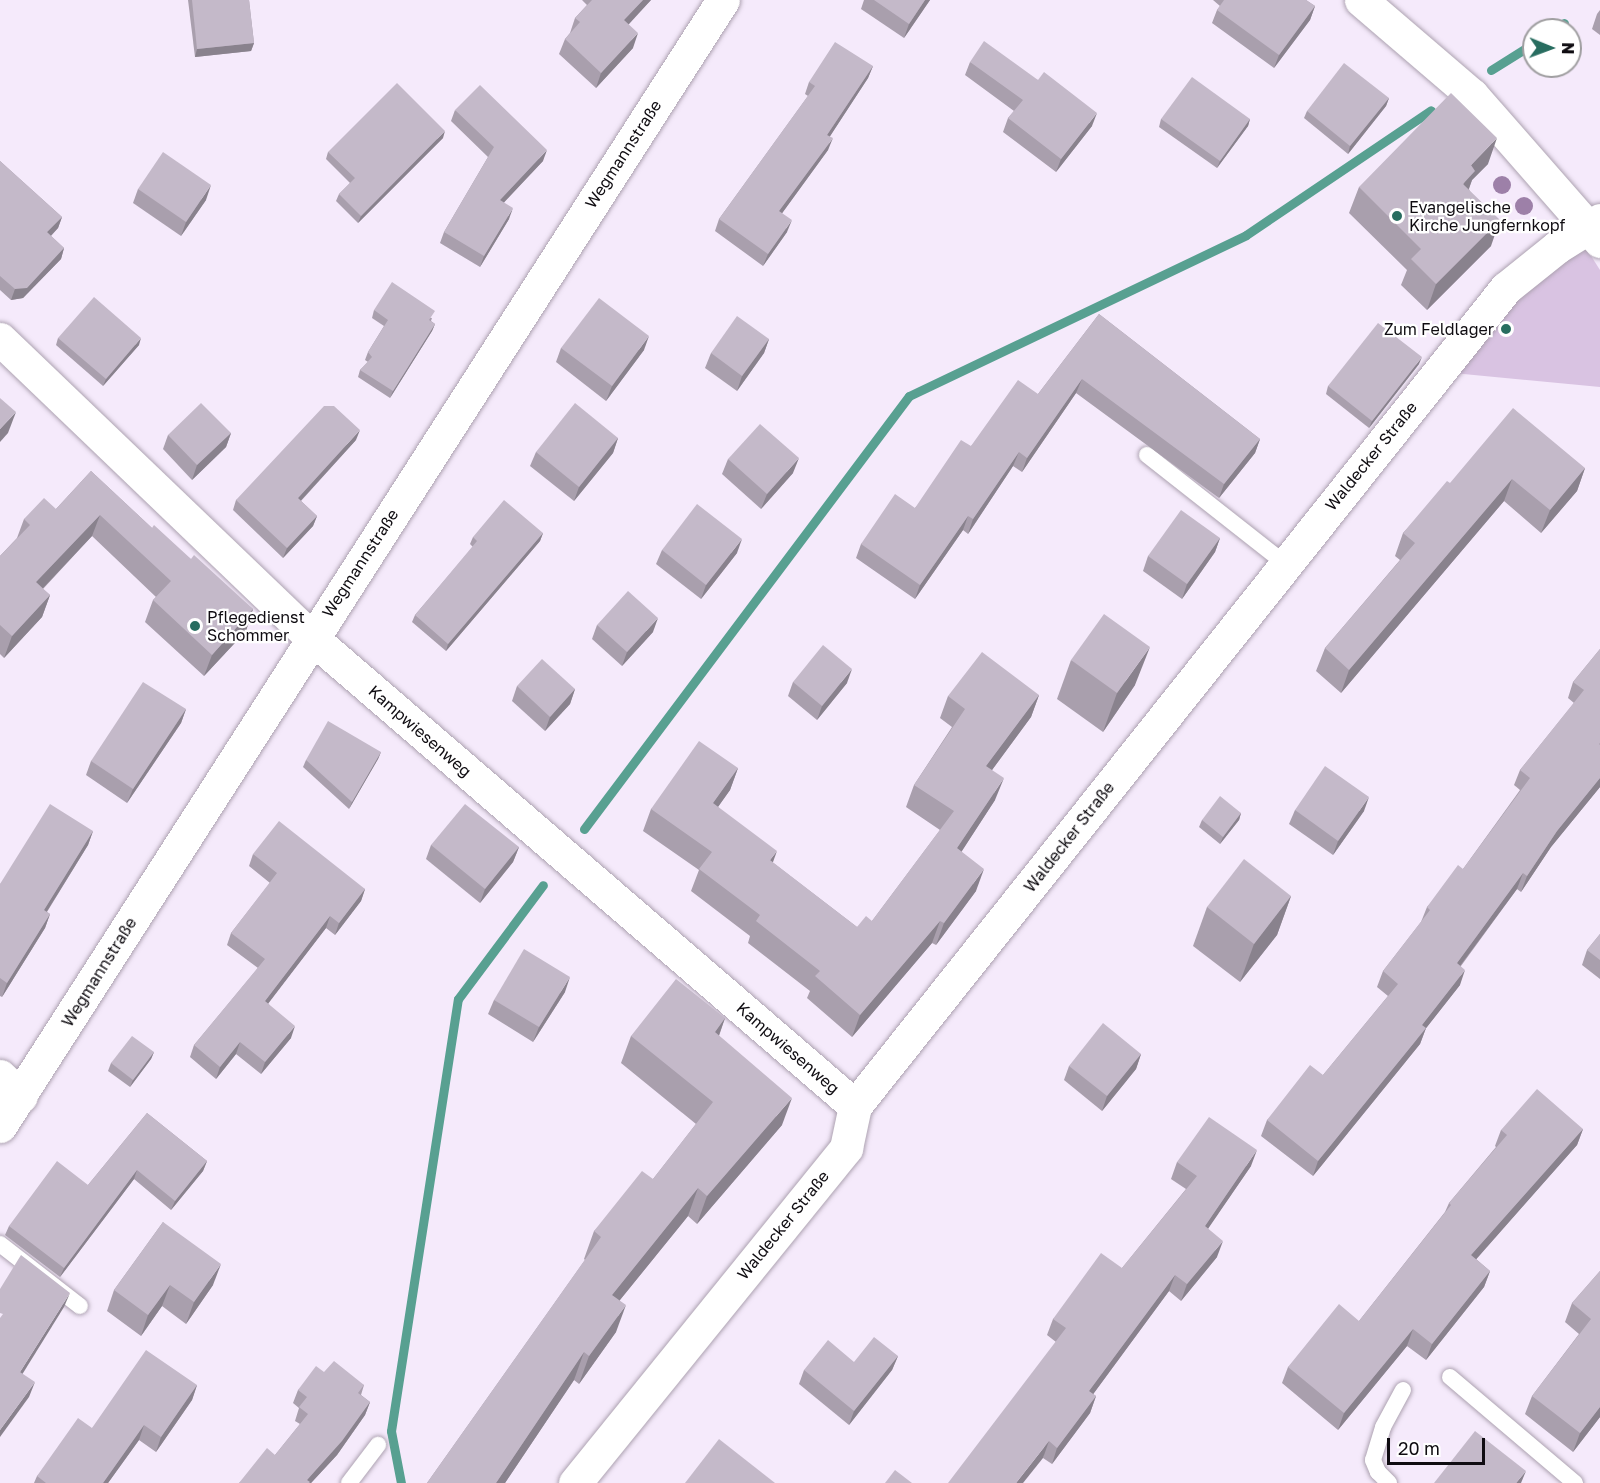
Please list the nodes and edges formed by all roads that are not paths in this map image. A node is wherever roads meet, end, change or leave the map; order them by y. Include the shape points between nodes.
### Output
1 (723, 0) edge
2 (1361, 0) edge
3 (1597, 230) edge
4 (0, 339) edge
5 (1146, 455) dead end
6 (1284, 563) junction
7 (312, 638) junction
8 (10, 1086) edge
9 (855, 1106) junction
10 (0, 1126) edge
11 (0, 1245) edge
12 (80, 1306) dead end
13 (1450, 1377) dead end
14 (1403, 1390) dead end
15 (378, 1445) dead end
16 (349, 1483) edge
17 (574, 1483) edge
18 (1389, 1483) edge
19 (1575, 1483) edge

1 - 7 street, Wegmannstraße
2 - 3 street via 1472,95
3 - 6 street, Waldecker Straße via 1557,247 1506,288
4 - 7 street, Kampwiesenweg
5 - 6 lane
6 - 9 street, Waldecker Straße
7 - 8 street, Wegmannstraße
7 - 9 street, Kampwiesenweg
8 - 10 street, Wegmannstraße
9 - 17 street, Waldecker Straße via 846,1148
11 - 12 lane
13 - 19 lane
14 - 18 lane via 1383,1427 1373,1460
15 - 16 lane

